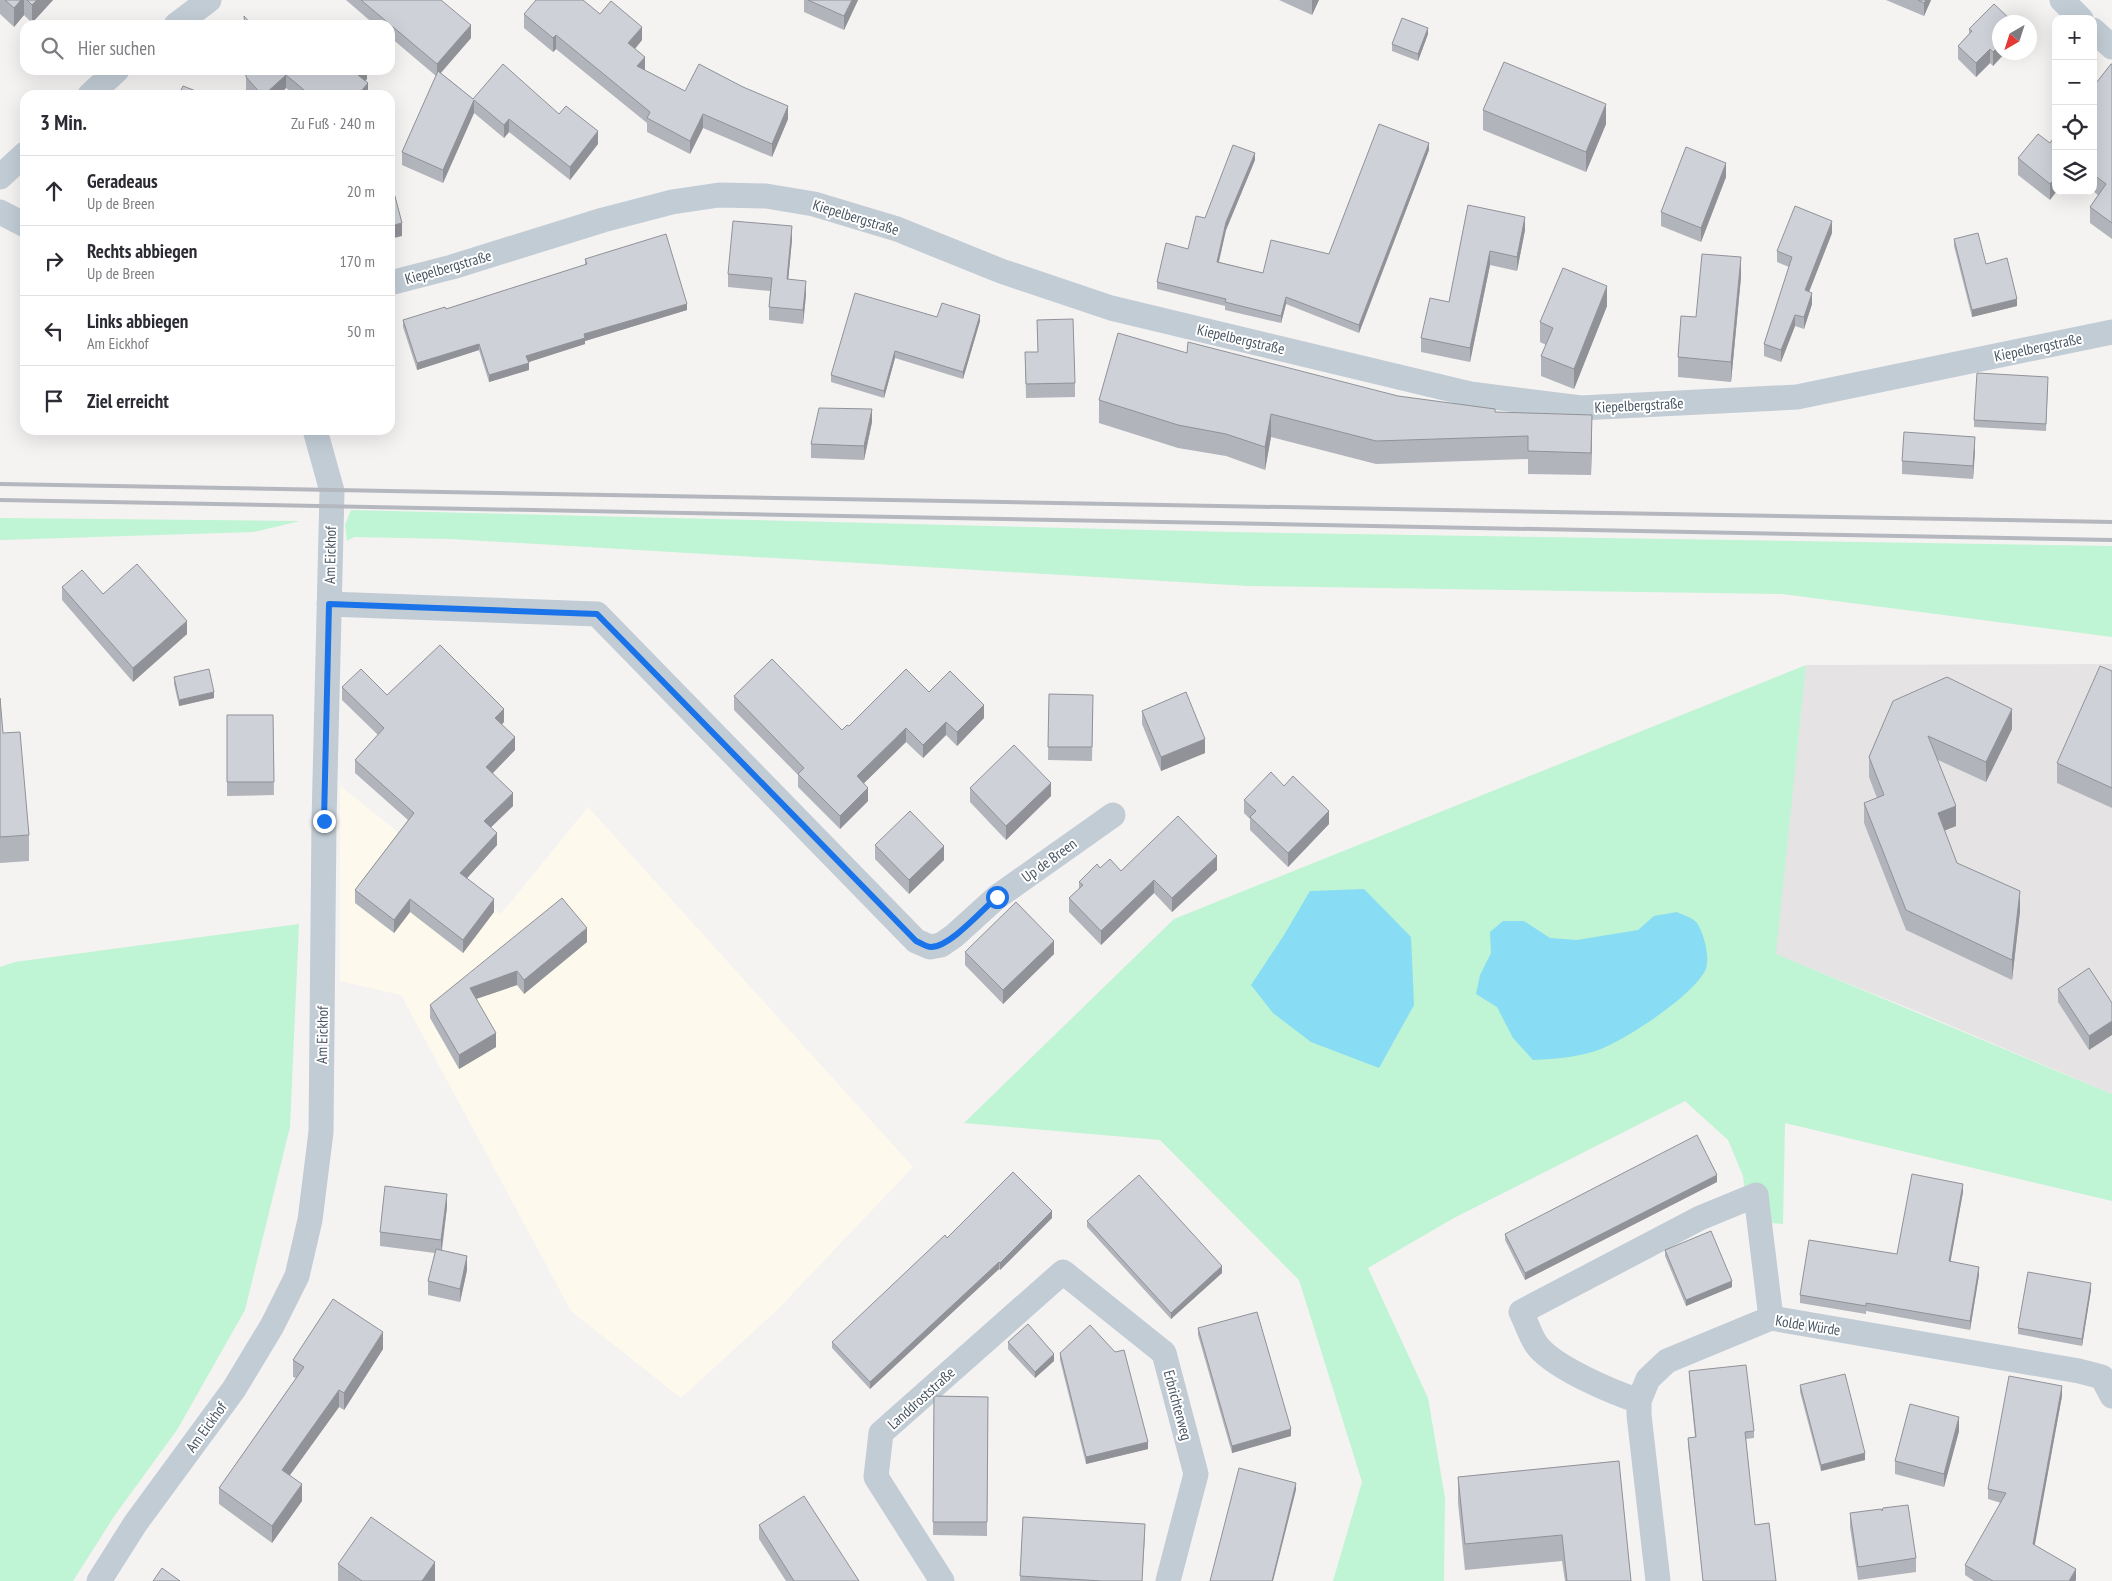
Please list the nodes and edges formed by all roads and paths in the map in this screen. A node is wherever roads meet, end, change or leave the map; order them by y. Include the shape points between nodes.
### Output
1 (209, 0) edge
2 (2062, 0) edge
3 (2077, 15) edge
4 (183, 20) edge
5 (2097, 33) edge
6 (2112, 46) edge
7 (112, 75) edge
8 (95, 90) edge
9 (20, 159) edge
10 (0, 177) edge
11 (0, 212) edge
12 (20, 222) edge
13 (395, 282) edge
14 (2112, 332) edge
15 (316, 435) edge
16 (329, 604) junction
17 (1114, 815) dead end
18 (1063, 1272) joint
19 (1771, 1318) junction
20 (2112, 1396) edge
21 (1639, 1400) junction
22 (99, 1581) edge
23 (942, 1581) edge
24 (1168, 1581) edge
25 (1658, 1581) edge

1 - 4 street
2 - 3 street
5 - 6 street
7 - 8 street
9 - 10 street
11 - 12 street
13 - 14 street, Kiepelbergstraße via 672,202 719,195 766,196 814,204 897,229 1001,271 1111,308 1470,394 1580,408 1797,397
15 - 16 street, Am Eickhof via 332,491
16 - 17 street, Up de Breen via 597,614 916,941 930,947 941,945 954,936 997,897
16 - 22 street, Am Eickhof via 320,1132 310,1220 297,1276 272,1326 234,1388 135,1524
18 - 23 street, Landdroststraße via 881,1433 876,1477
18 - 24 street, Erbrichterweg via 1164,1353 1196,1474
19 - 20 street, Kolde Würde via 2102,1376
19 - 21 street, Kolde Würde via 1667,1361 1648,1379
19 - 21 street via 1756,1195 1700,1218 1521,1312 1536,1343 1550,1359 1619,1394
21 - 25 street, Kolde Würde

